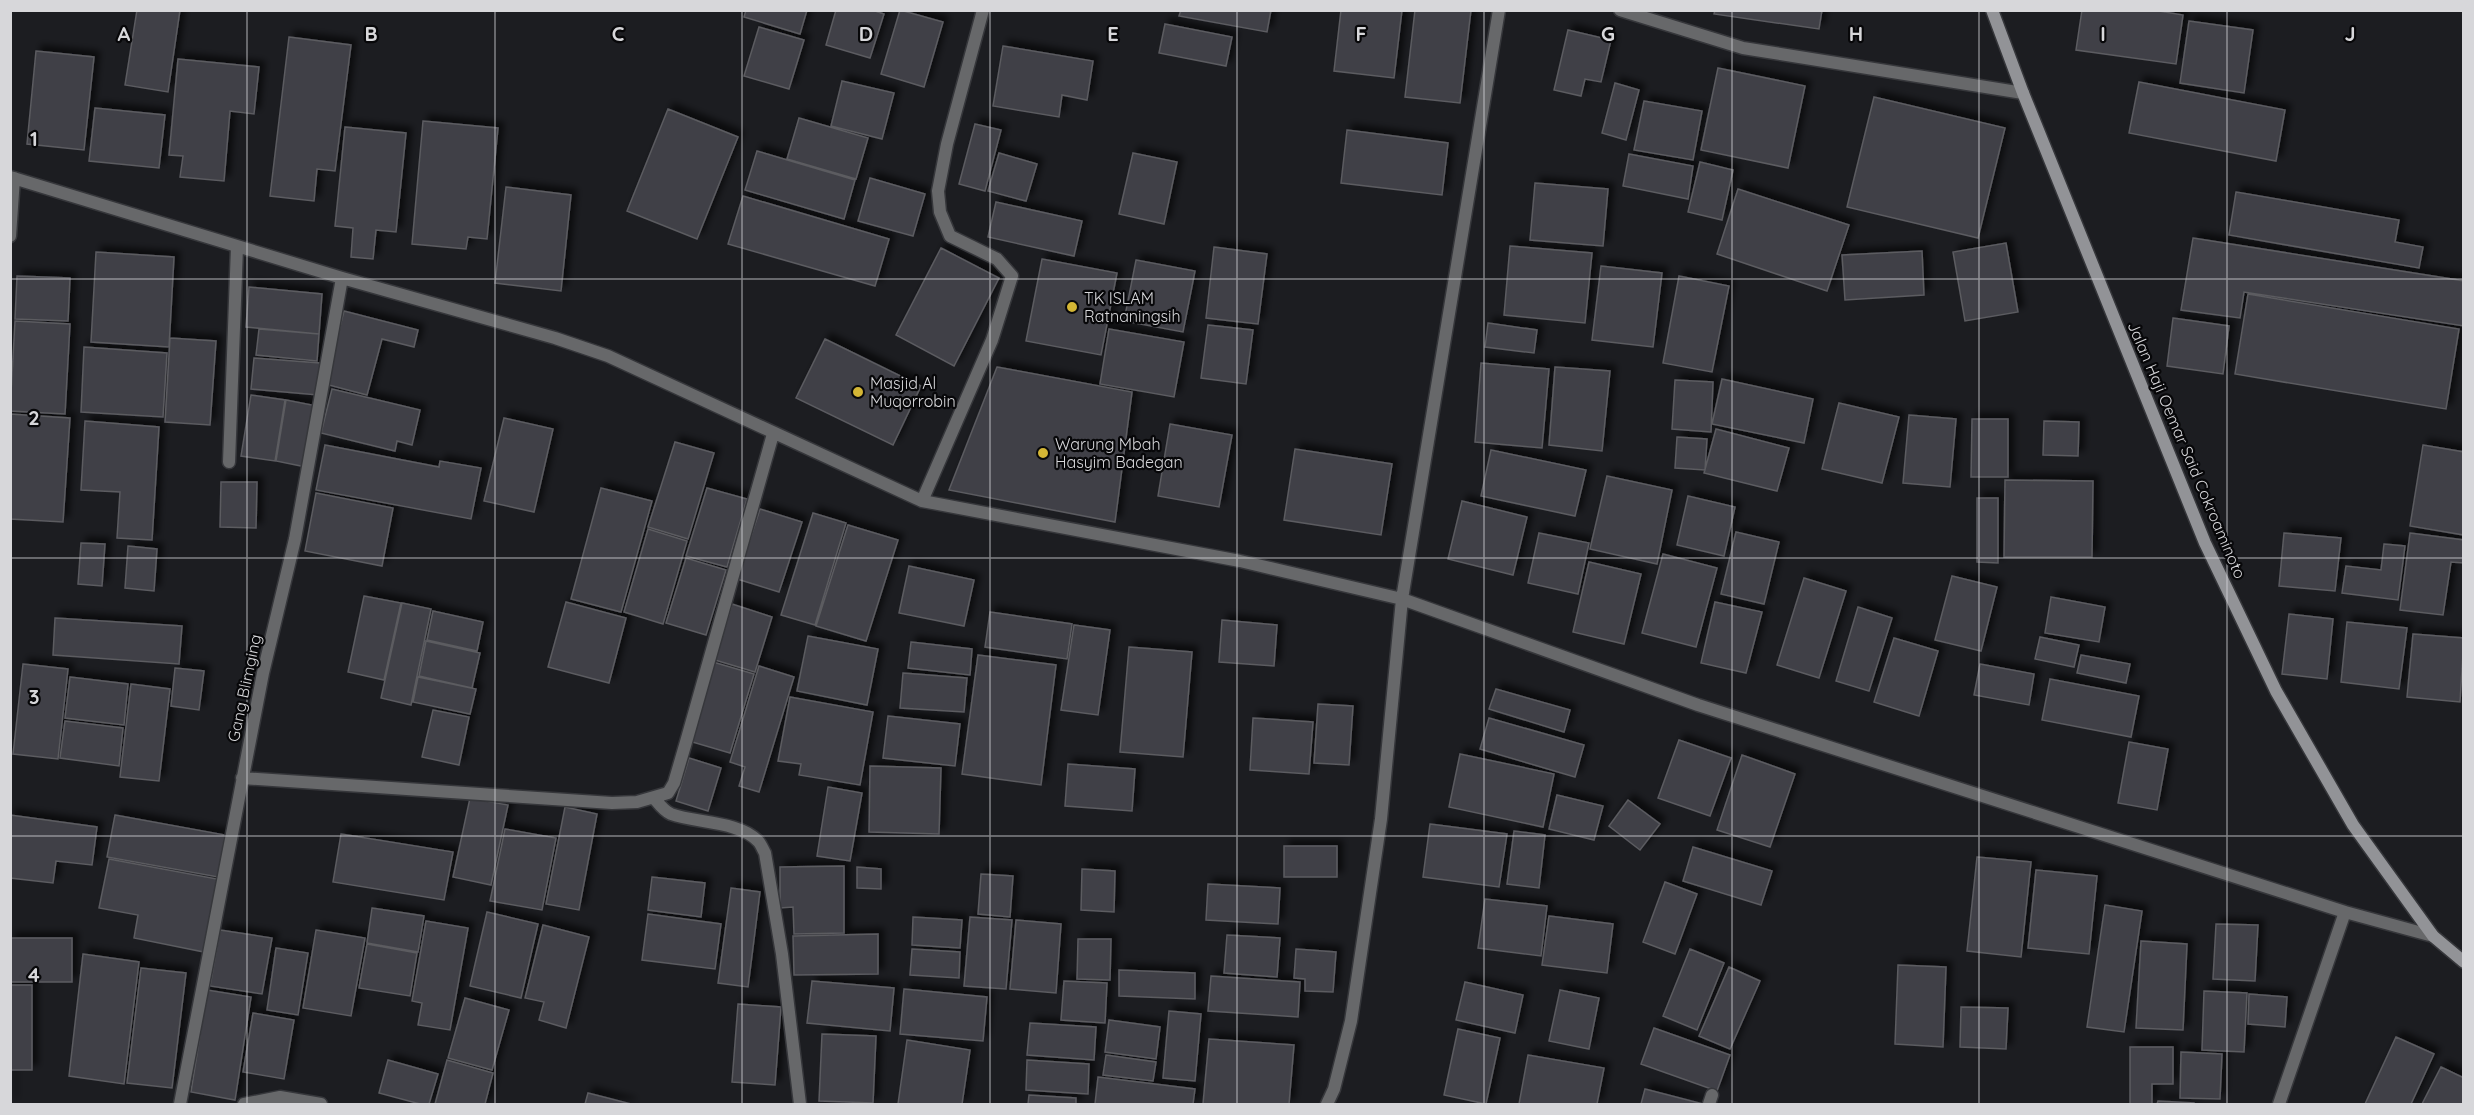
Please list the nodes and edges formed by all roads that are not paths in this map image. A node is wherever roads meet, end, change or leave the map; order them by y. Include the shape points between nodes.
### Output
1 (982, 10) edge
2 (1499, 10) edge
3 (1620, 10) edge
4 (1992, 10) edge
5 (2023, 93) junction
6 (12, 178) edge
7 (10, 236) edge
8 (237, 246) junction
9 (342, 278) junction
10 (773, 434) junction
11 (229, 462) dead end
12 (922, 501) junction
13 (1402, 599) junction
14 (242, 778) junction
15 (654, 798) junction
16 (2345, 912) junction
17 (2433, 936) junction
18 (2463, 962) edge
19 (180, 1104) edge
20 (244, 1104) edge
21 (321, 1104) edge
22 (800, 1104) edge
23 (1327, 1104) edge
24 (2278, 1104) edge

1 - 12 street via 947,144 938,191 940,212 950,236 997,259 1012,276 992,340
2 - 13 street
3 - 5 street via 1743,48
4 - 5 main road, Jalan Haji Oemar Said Cokroaminoto
5 - 17 main road, Jalan Haji Oemar Said Cokroaminoto via 2205,543 2276,691 2353,825
6 - 7 street
6 - 8 street
8 - 9 street
8 - 11 street
9 - 10 street via 608,356
9 - 14 street, Gang Blimging via 295,539
10 - 12 street
10 - 15 street via 674,783 668,793
12 - 13 street via 1240,561
13 - 16 street via 1698,705
13 - 23 street via 1381,819 1351,1021
14 - 15 street via 612,803
14 - 19 street, Gang Blimging
15 - 22 street via 670,814 741,831 758,840 765,854
16 - 17 street
16 - 24 street
17 - 18 main road, Jalan Haji Oemar Said Cokroaminoto
20 - 21 street via 280,1097

